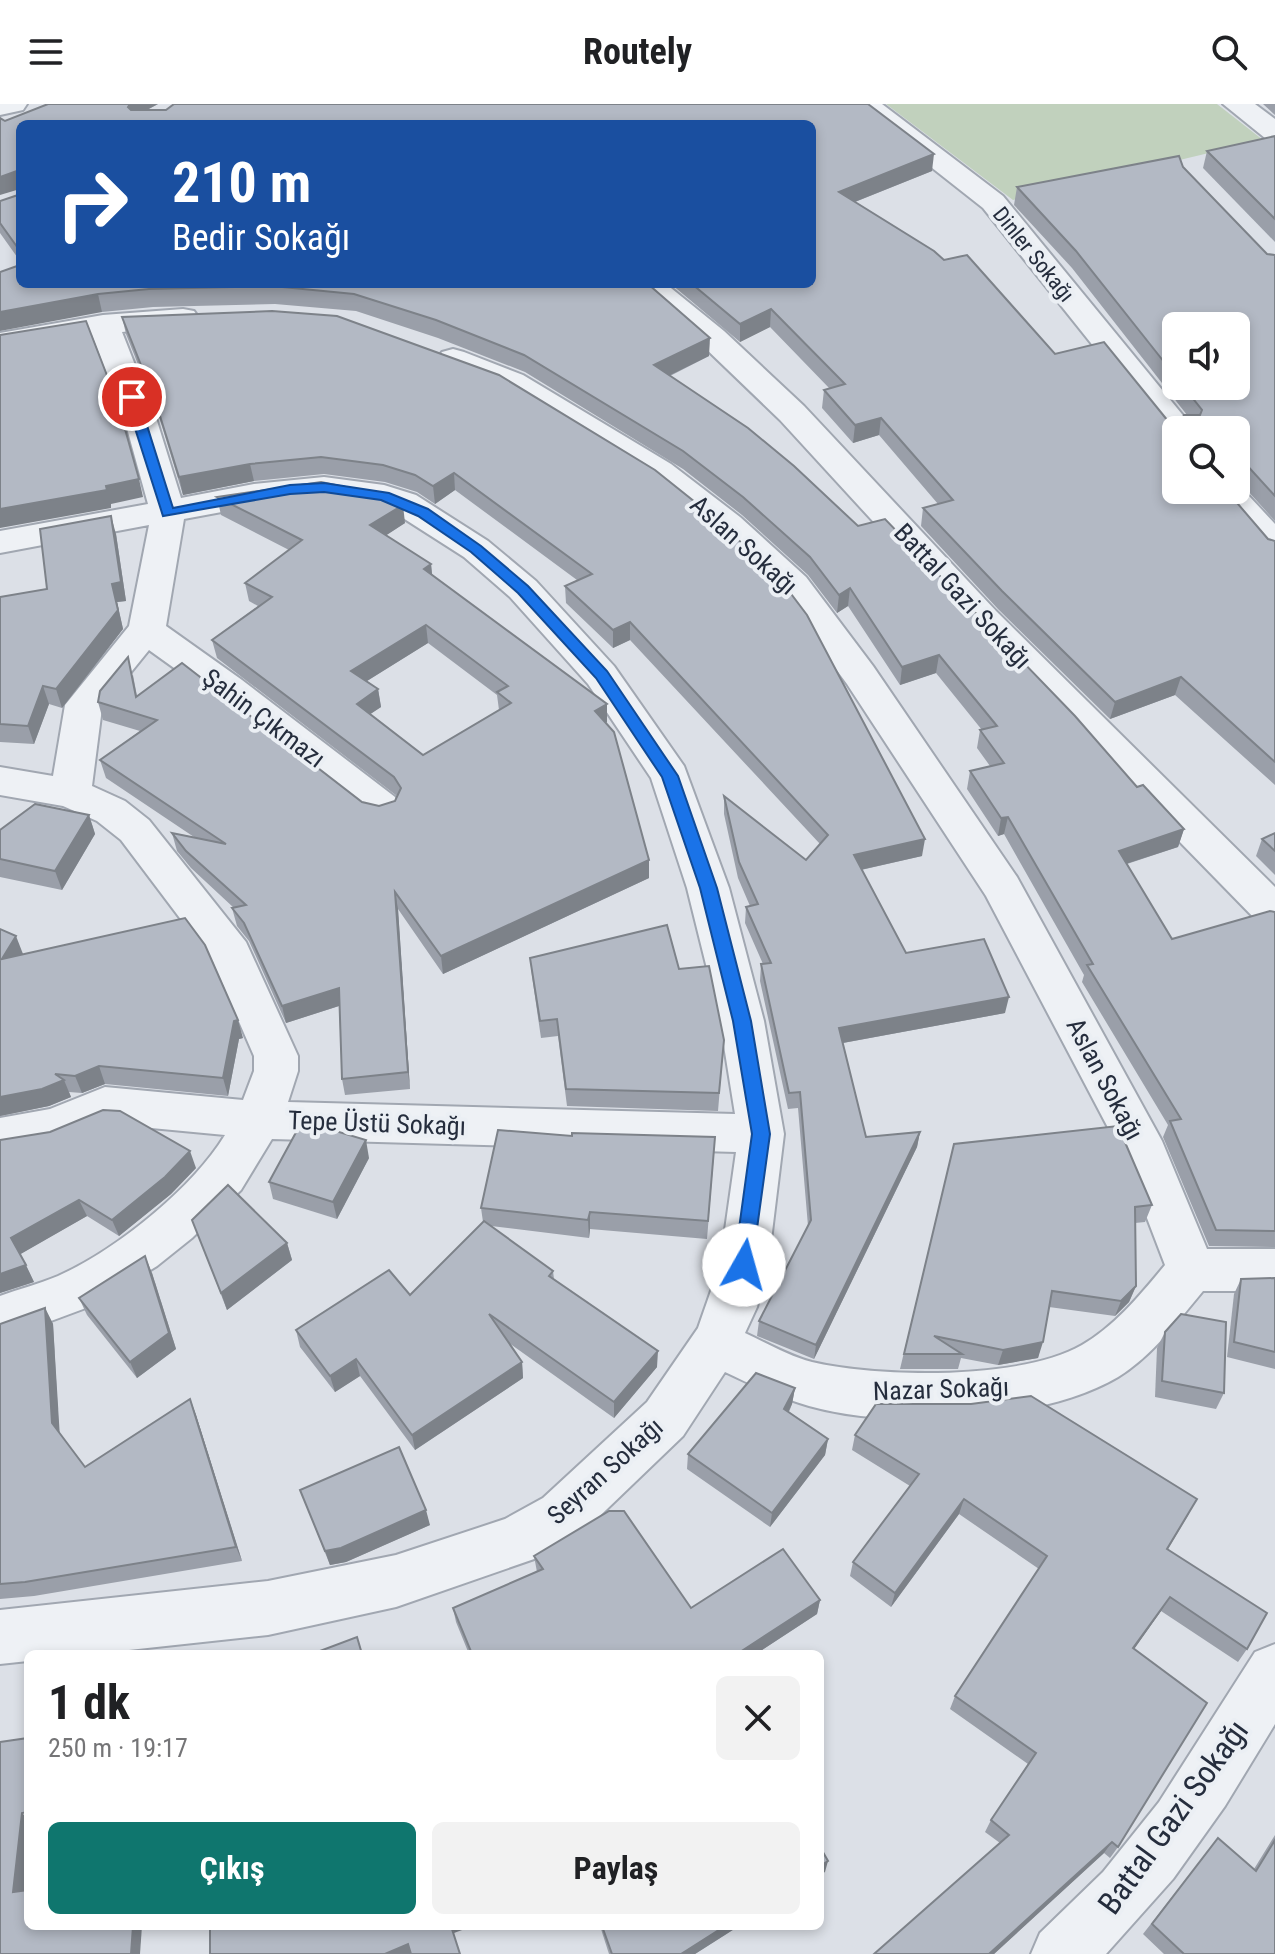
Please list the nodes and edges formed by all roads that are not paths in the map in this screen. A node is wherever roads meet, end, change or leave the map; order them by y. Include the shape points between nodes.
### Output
1 (13, 104) edge
2 (865, 104) edge
3 (1237, 104) edge
4 (0, 107) edge
5 (1275, 132) edge
6 (652, 288) edge
7 (221, 316) edge
8 (103, 324) junction
9 (0, 342) edge
10 (426, 348) edge
11 (1167, 416) edge
12 (1239, 504) edge
13 (168, 513) junction
14 (0, 542) edge
15 (1275, 546) edge
16 (146, 630) junction
17 (0, 781) edge
18 (71, 793) junction
19 (381, 807) edge
20 (1275, 913) edge
21 (259, 1120) junction
22 (761, 1134) junction
23 (0, 1137) edge
24 (1191, 1270) junction
25 (1275, 1270) edge
26 (0, 1318) edge
27 (716, 1343) junction
28 (0, 1637) edge
29 (1275, 1672) edge
30 (1061, 1954) edge

1 - 4 street
2 - 11 street, Dinler Sokağı via 993,202
3 - 5 street
6 - 20 street, Battal Gazi Sokağı via 792,413 983,619
7 - 8 street
8 - 9 street
8 - 13 street via 141,421
10 - 24 street, Aslan Sokağı via 512,382 659,471 793,585 860,675 1002,888 1146,1155
12 - 15 street
13 - 14 street, Seyran Sokağı
13 - 16 street
13 - 22 street, Seyran Sokağı via 290,489 324,487 384,496 423,513 523,589 601,675 670,776 712,902 742,1021
16 - 18 street via 84,705
16 - 19 street, Şahin Çıkmazı
17 - 18 street
18 - 21 street via 111,811 135,830 231,954 276,1056
21 - 22 street, Tepe Üstü Sokağı
21 - 23 street, Tepe Üstü Sokağı via 105,1105 57,1127
21 - 26 street via 225,1176 140,1251 77,1290
22 - 27 street, Seyran Sokağı via 744,1265
24 - 25 street
24 - 27 street, Nazar Sokağı via 1140,1330 1102,1360 1073,1376 1033,1385 970,1393 822,1387
27 - 28 street, Seyran Sokağı via 665,1419 634,1452 562,1516 518,1540 396,1581 268,1608
29 - 30 street, Battal Gazi Sokağı via 1216,1769 1138,1876

